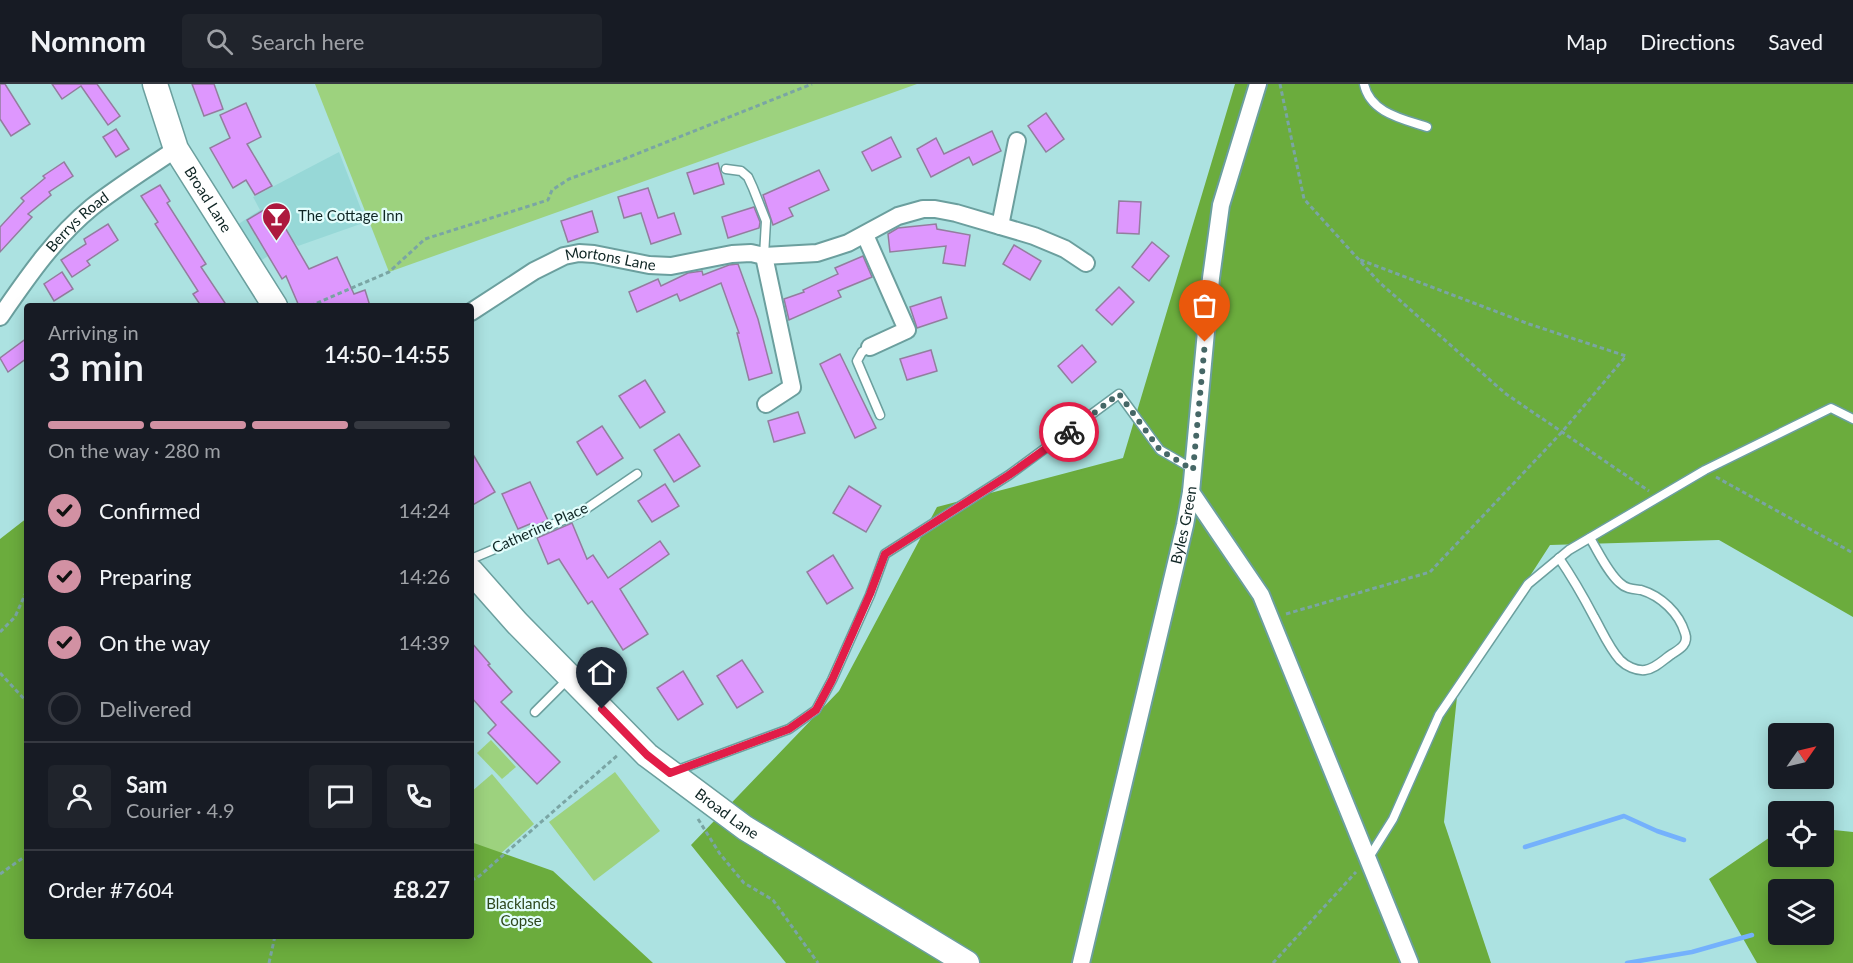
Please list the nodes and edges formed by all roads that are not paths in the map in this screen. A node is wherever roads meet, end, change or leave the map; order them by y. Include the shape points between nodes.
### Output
1 (155, 84) edge
2 (1258, 84) edge
3 (1364, 84) edge
4 (1427, 127) dead end
5 (1017, 141) dead end
6 (176, 149) junction
7 (726, 169) dead end
8 (1000, 226) junction
9 (865, 235) junction
10 (764, 256) junction
11 (1086, 263) dead end
12 (21, 302) edge
13 (273, 303) edge
14 (474, 310) edge
15 (0, 317) edge
16 (870, 347) joint
17 (766, 405) dead end
18 (880, 415) dead end
19 (1853, 419) edge
20 (1193, 470) junction
21 (637, 474) dead end
22 (1191, 492) junction
23 (1590, 538) junction
24 (474, 558) edge
25 (1559, 558) junction
26 (474, 574) edge
27 (570, 676) junction
28 (536, 712) dead end
29 (670, 773) junction
30 (1367, 860) junction
31 (968, 963) edge
32 (1081, 963) edge
33 (1410, 963) edge

1 - 6 street, Broad Lane
2 - 20 street, Byles Green via 1221,206 1210,278
3 - 4 lane via 1381,111
5 - 8 street
6 - 12 street, Berrys Road via 92,208 45,255
6 - 13 street, Broad Lane
7 - 10 lane via 741,171 753,188 766,221
8 - 9 street, Mortons Lane via 956,213 923,209 898,216
8 - 11 street, Mortons Lane via 1049,241
9 - 10 street, Mortons Lane via 817,253
9 - 16 street via 907,330
10 - 14 street, Mortons Lane via 717,256 671,266 594,254 571,255 549,262
10 - 17 street via 792,387
12 - 15 street, Berrys Road
16 - 18 lane via 857,361
19 - 23 lane via 1832,408 1704,470
20 - 22 street, Byles Green
20 - 29 lane via 1160,450 1119,394 1009,475 885,554 816,710 789,729
21 - 24 lane, Catherine Place via 580,513
22 - 30 street via 1261,596
22 - 32 street, Byles Green
23 - 25 lane
23 - 25 lane via 1617,582 1655,596 1669,607 1686,633 1683,646 1652,668 1632,668 1622,662
25 - 30 lane via 1528,584 1439,715 1393,819
26 - 27 street, Broad Lane
27 - 28 lane
27 - 29 street, Broad Lane via 647,755
29 - 31 street, Broad Lane via 745,828
30 - 33 street

